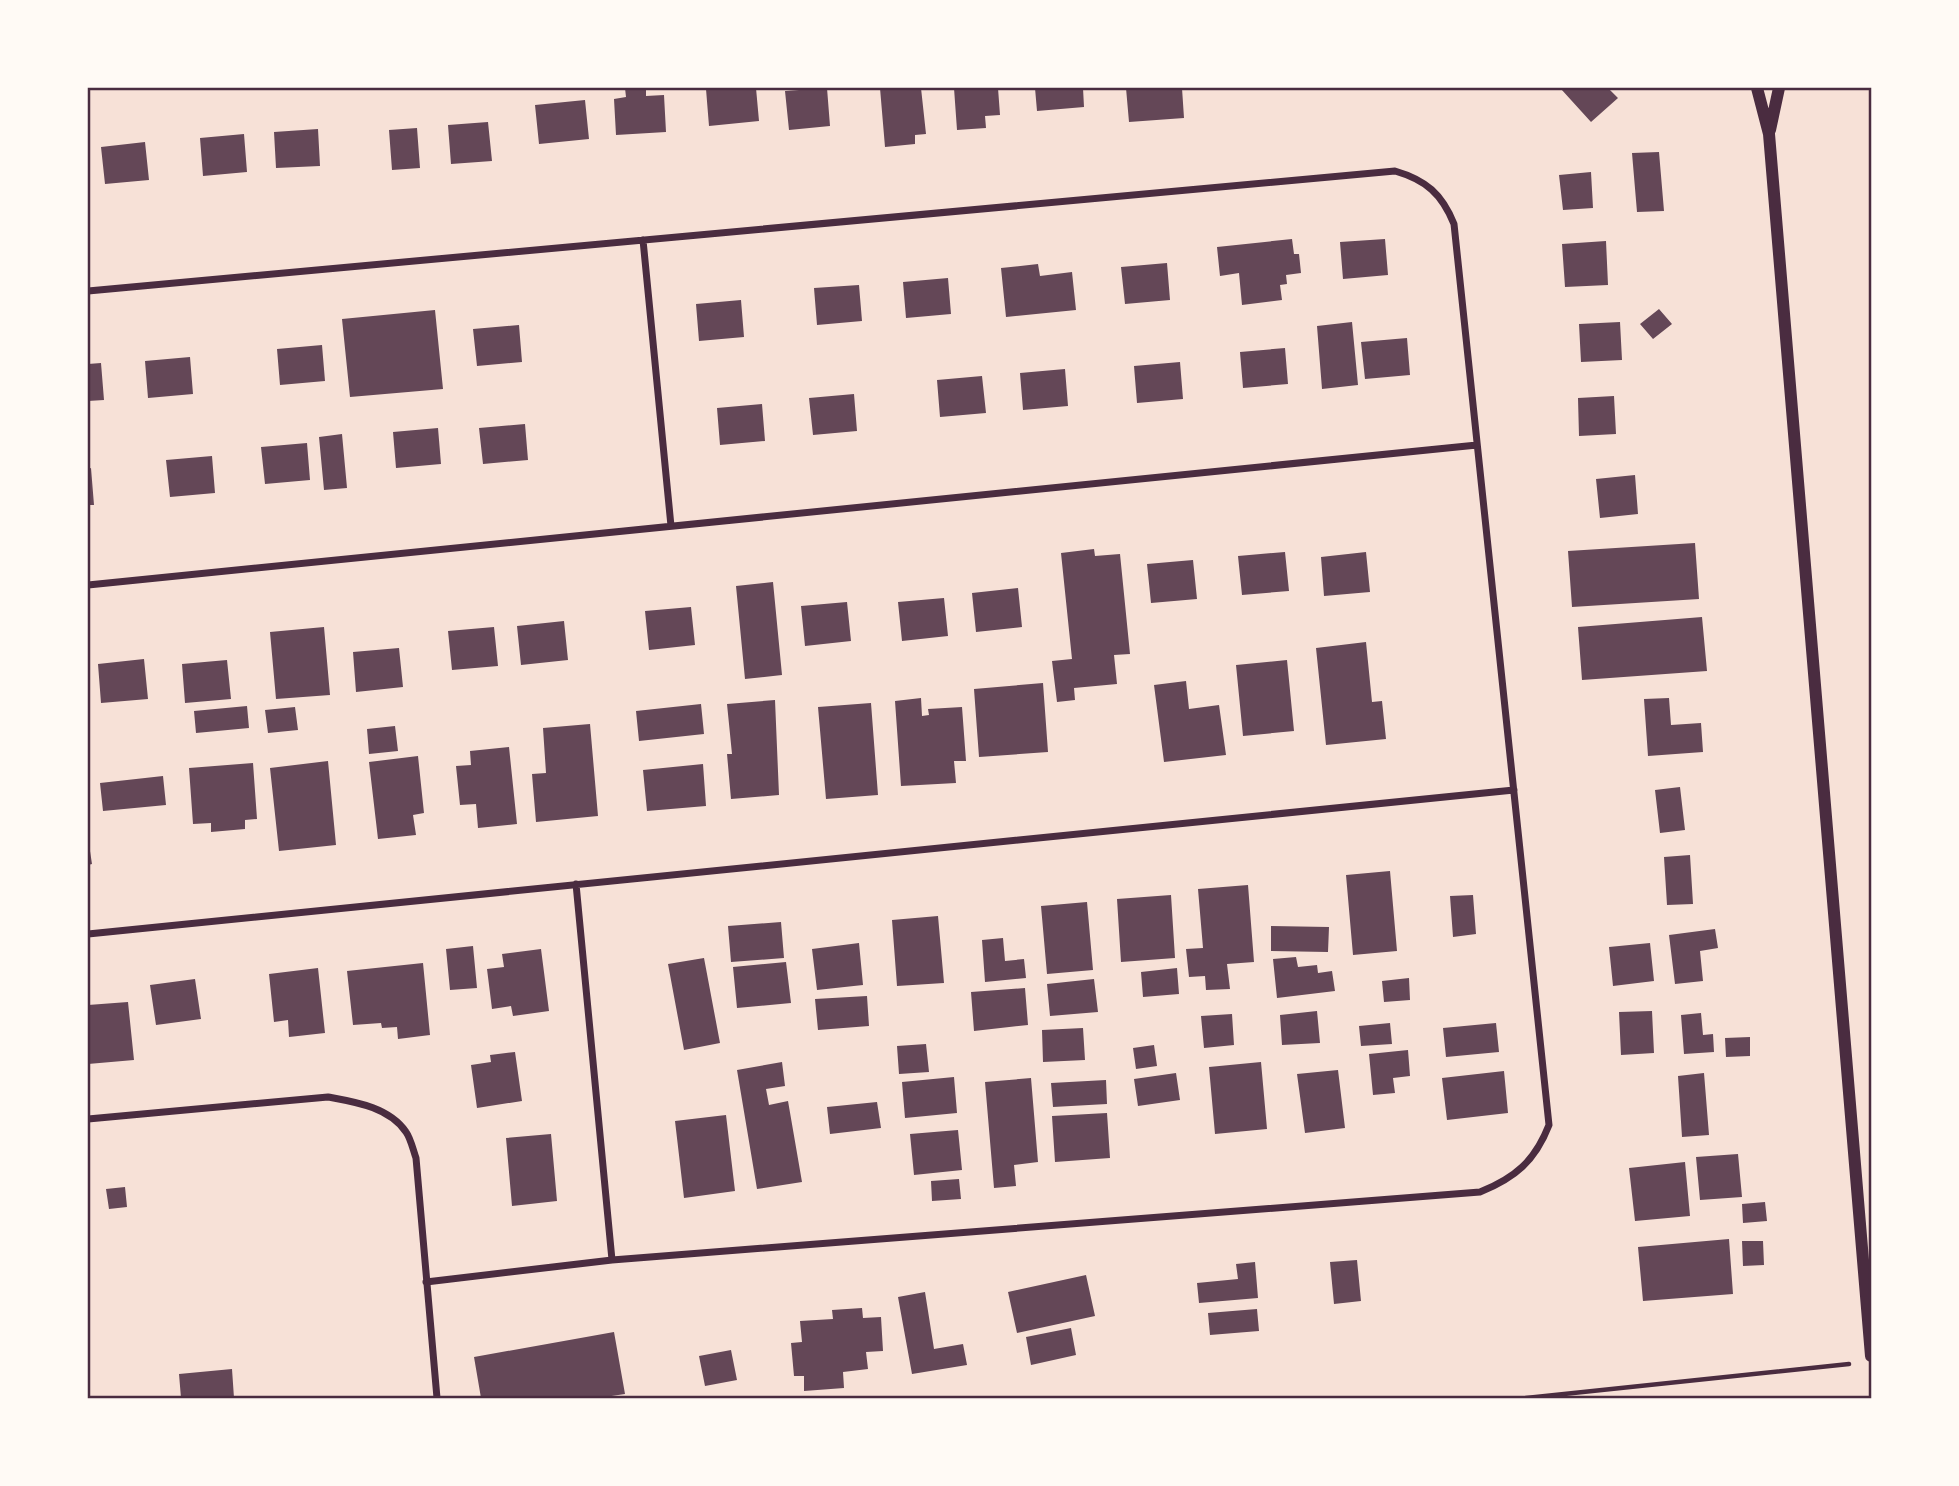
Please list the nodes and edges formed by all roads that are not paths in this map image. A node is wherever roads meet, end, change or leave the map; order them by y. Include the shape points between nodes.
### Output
1 (1757, 88) edge
2 (1779, 88) edge
3 (1769, 134) junction
4 (643, 240) junction
5 (88, 291) edge
6 (1477, 444) junction
7 (671, 526) junction
8 (88, 584) edge
9 (1514, 790) junction
10 (576, 884) junction
11 (88, 934) edge
12 (88, 1119) edge
13 (612, 1260) junction
14 (426, 1282) junction
15 (1871, 1356) edge
16 (437, 1398) edge

1 - 3 street
2 - 3 street
3 - 15 street
4 - 5 street
4 - 6 street via 1395,171 1417,177 1434,190 1454,224
4 - 7 street
6 - 7 street
6 - 9 street
7 - 8 street
9 - 10 street
9 - 13 street via 1549,1125 1540,1149 1525,1168 1504,1183 1480,1192
10 - 11 street
10 - 13 street
12 - 14 street via 328,1097 363,1103 407,1133 415,1158
13 - 14 street
14 - 16 street

